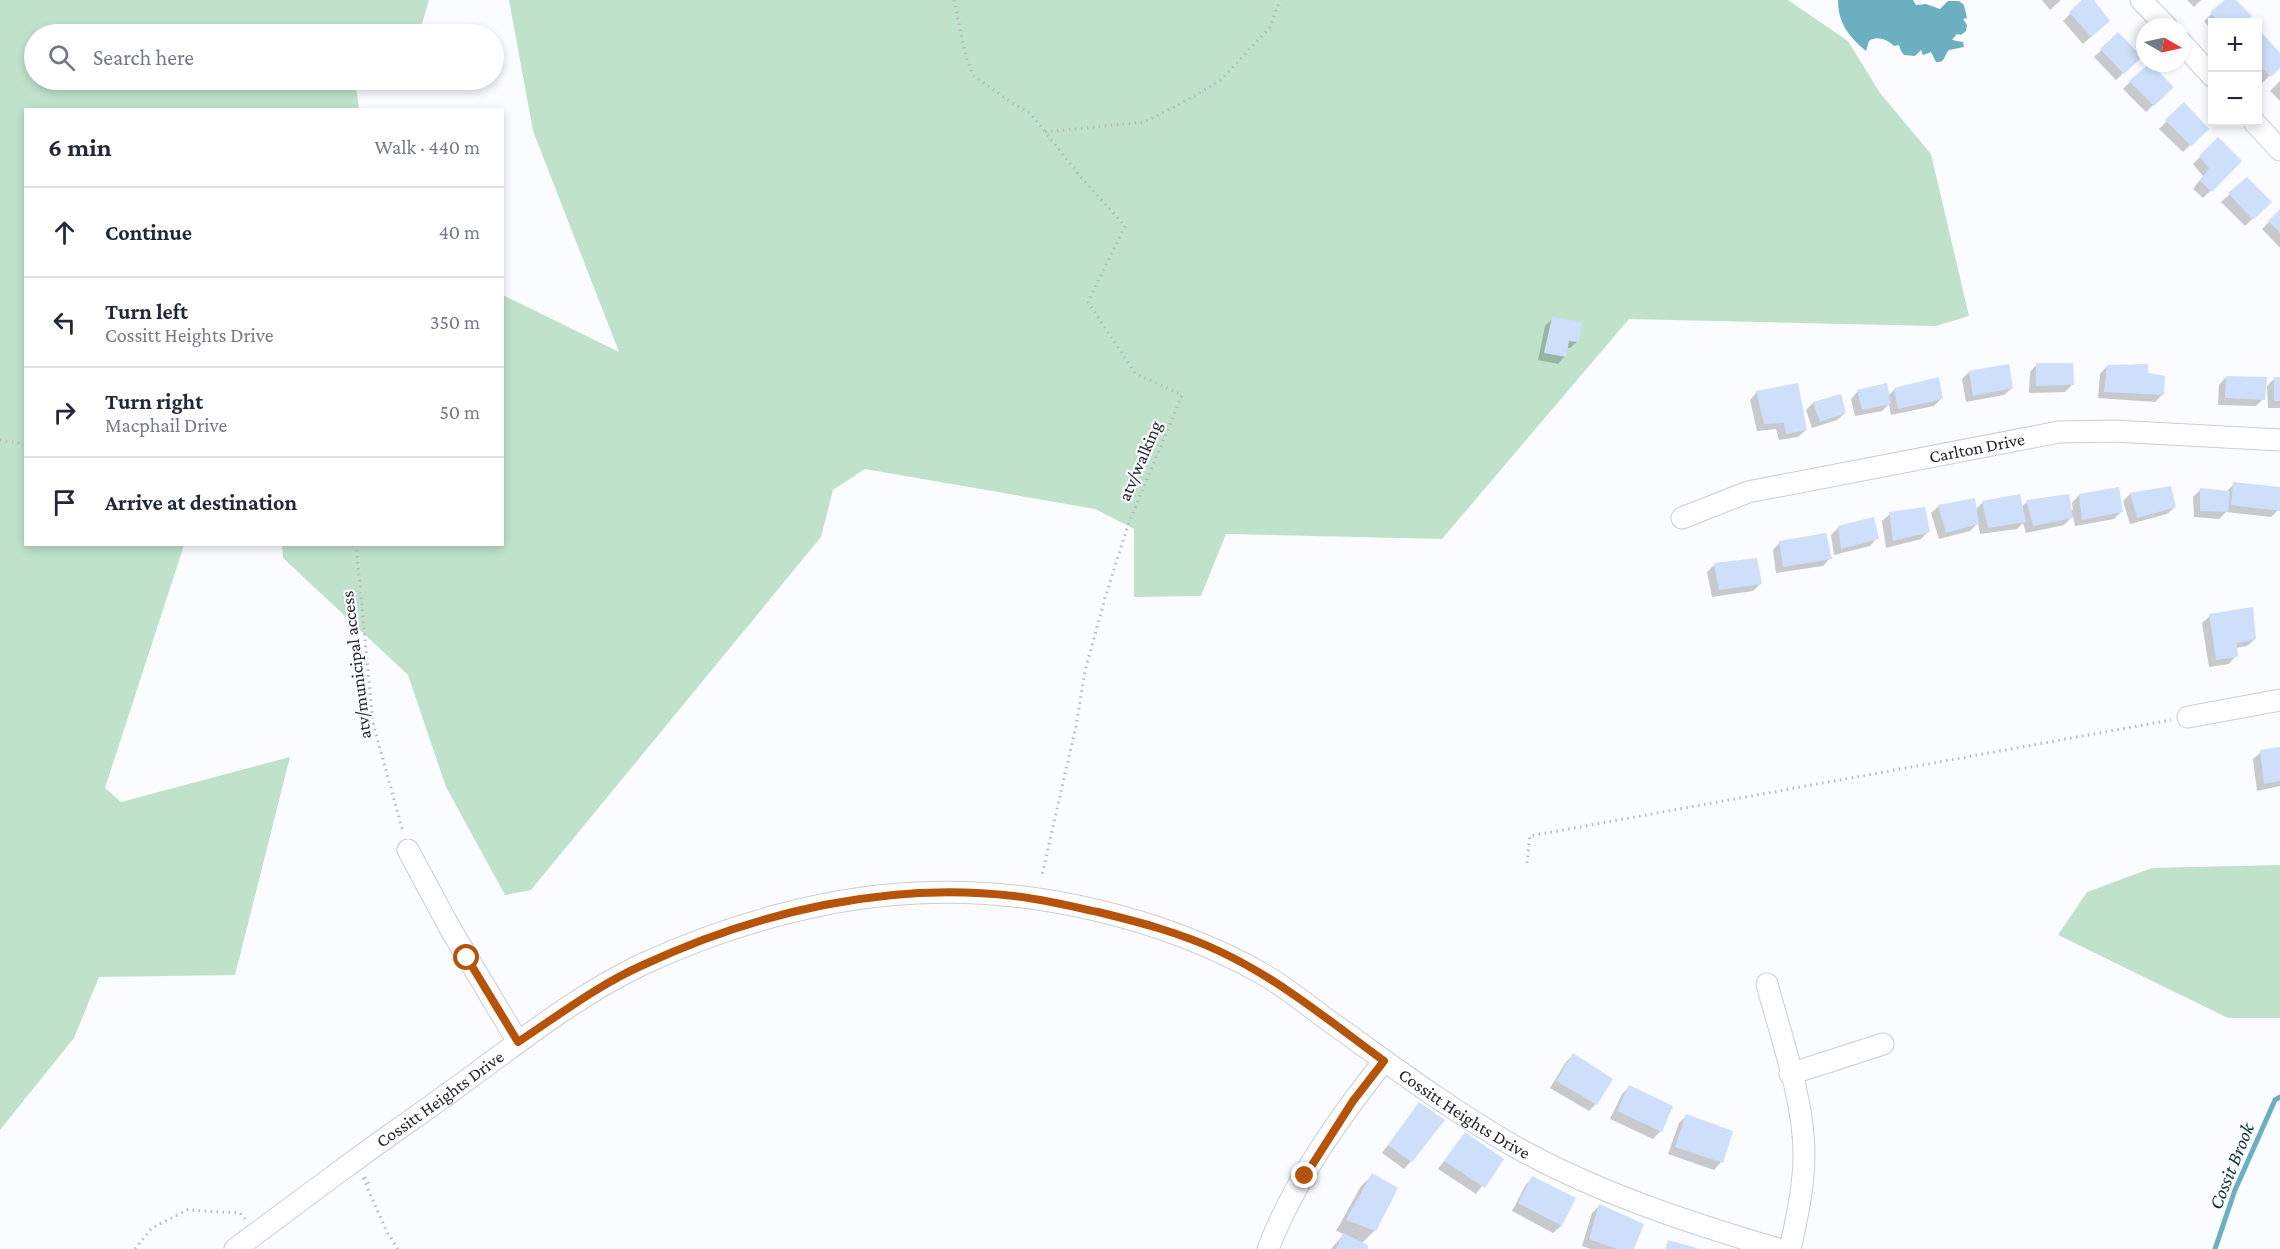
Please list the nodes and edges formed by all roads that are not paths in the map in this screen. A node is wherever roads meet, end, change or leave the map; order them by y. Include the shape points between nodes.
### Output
1 (2141, 0) edge
2 (2158, 18) edge
3 (2190, 52) edge
4 (2208, 72) edge
5 (2258, 126) edge
6 (2280, 150) edge
7 (2280, 440) edge
8 (1682, 518) dead end
9 (2280, 700) edge
10 (2188, 717) road end
11 (408, 850) road end
12 (1767, 984) dead end
13 (518, 1042) junction
14 (1883, 1044) dead end
15 (1384, 1061) junction
16 (1790, 1074) junction
17 (235, 1249) edge
18 (1268, 1249) edge
19 (1778, 1249) edge
20 (1790, 1249) edge

1 - 2 street
3 - 4 street
5 - 6 street
7 - 8 street, Carlton Drive via 2059,432 1748,492
9 - 10 street
11 - 13 street
12 - 16 street
13 - 15 street, Cossitt Heights Drive via 600,987 636,968 731,930 786,914 864,899 967,893 1014,896 1119,917 1218,951 1265,975
13 - 17 street, Cossitt Heights Drive
14 - 16 street
15 - 18 street via 1324,1144
15 - 19 street, Cossitt Heights Drive via 1512,1145 1569,1173 1669,1216
16 - 20 street via 1800,1112 1804,1154

